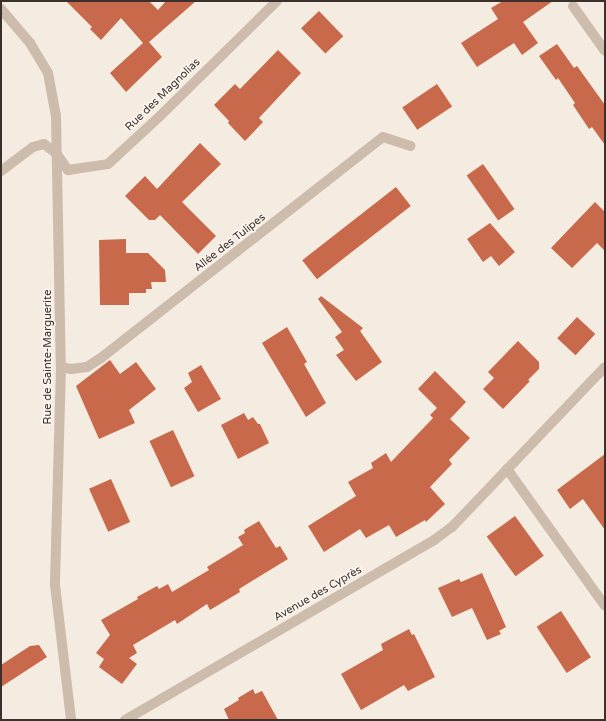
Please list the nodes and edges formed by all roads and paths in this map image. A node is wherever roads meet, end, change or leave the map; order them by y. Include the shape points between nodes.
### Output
1 (277, 1) edge
2 (573, 6) dead end
3 (1, 9) edge
4 (605, 51) edge
5 (411, 146) dead end
6 (56, 153) junction
7 (1, 171) edge
8 (61, 367) junction
9 (605, 367) edge
10 (507, 469) junction
11 (605, 606) edge
12 (71, 720) edge
13 (125, 720) edge

1 - 6 street, Rue des Magnolias via 108,164 68,170
2 - 4 street
3 - 6 street, Rue de Sainte-Marguerite via 30,43 48,73 56,116
5 - 8 street, Allée des Tulipes via 383,137 101,358 87,367
6 - 7 street via 44,144 33,147
6 - 8 street, Rue de Sainte-Marguerite
8 - 12 street, Rue de Sainte-Marguerite via 55,585
9 - 10 street, Avenue des Cyprès
10 - 11 street
10 - 13 street, Avenue des Cyprès via 452,527 434,540

